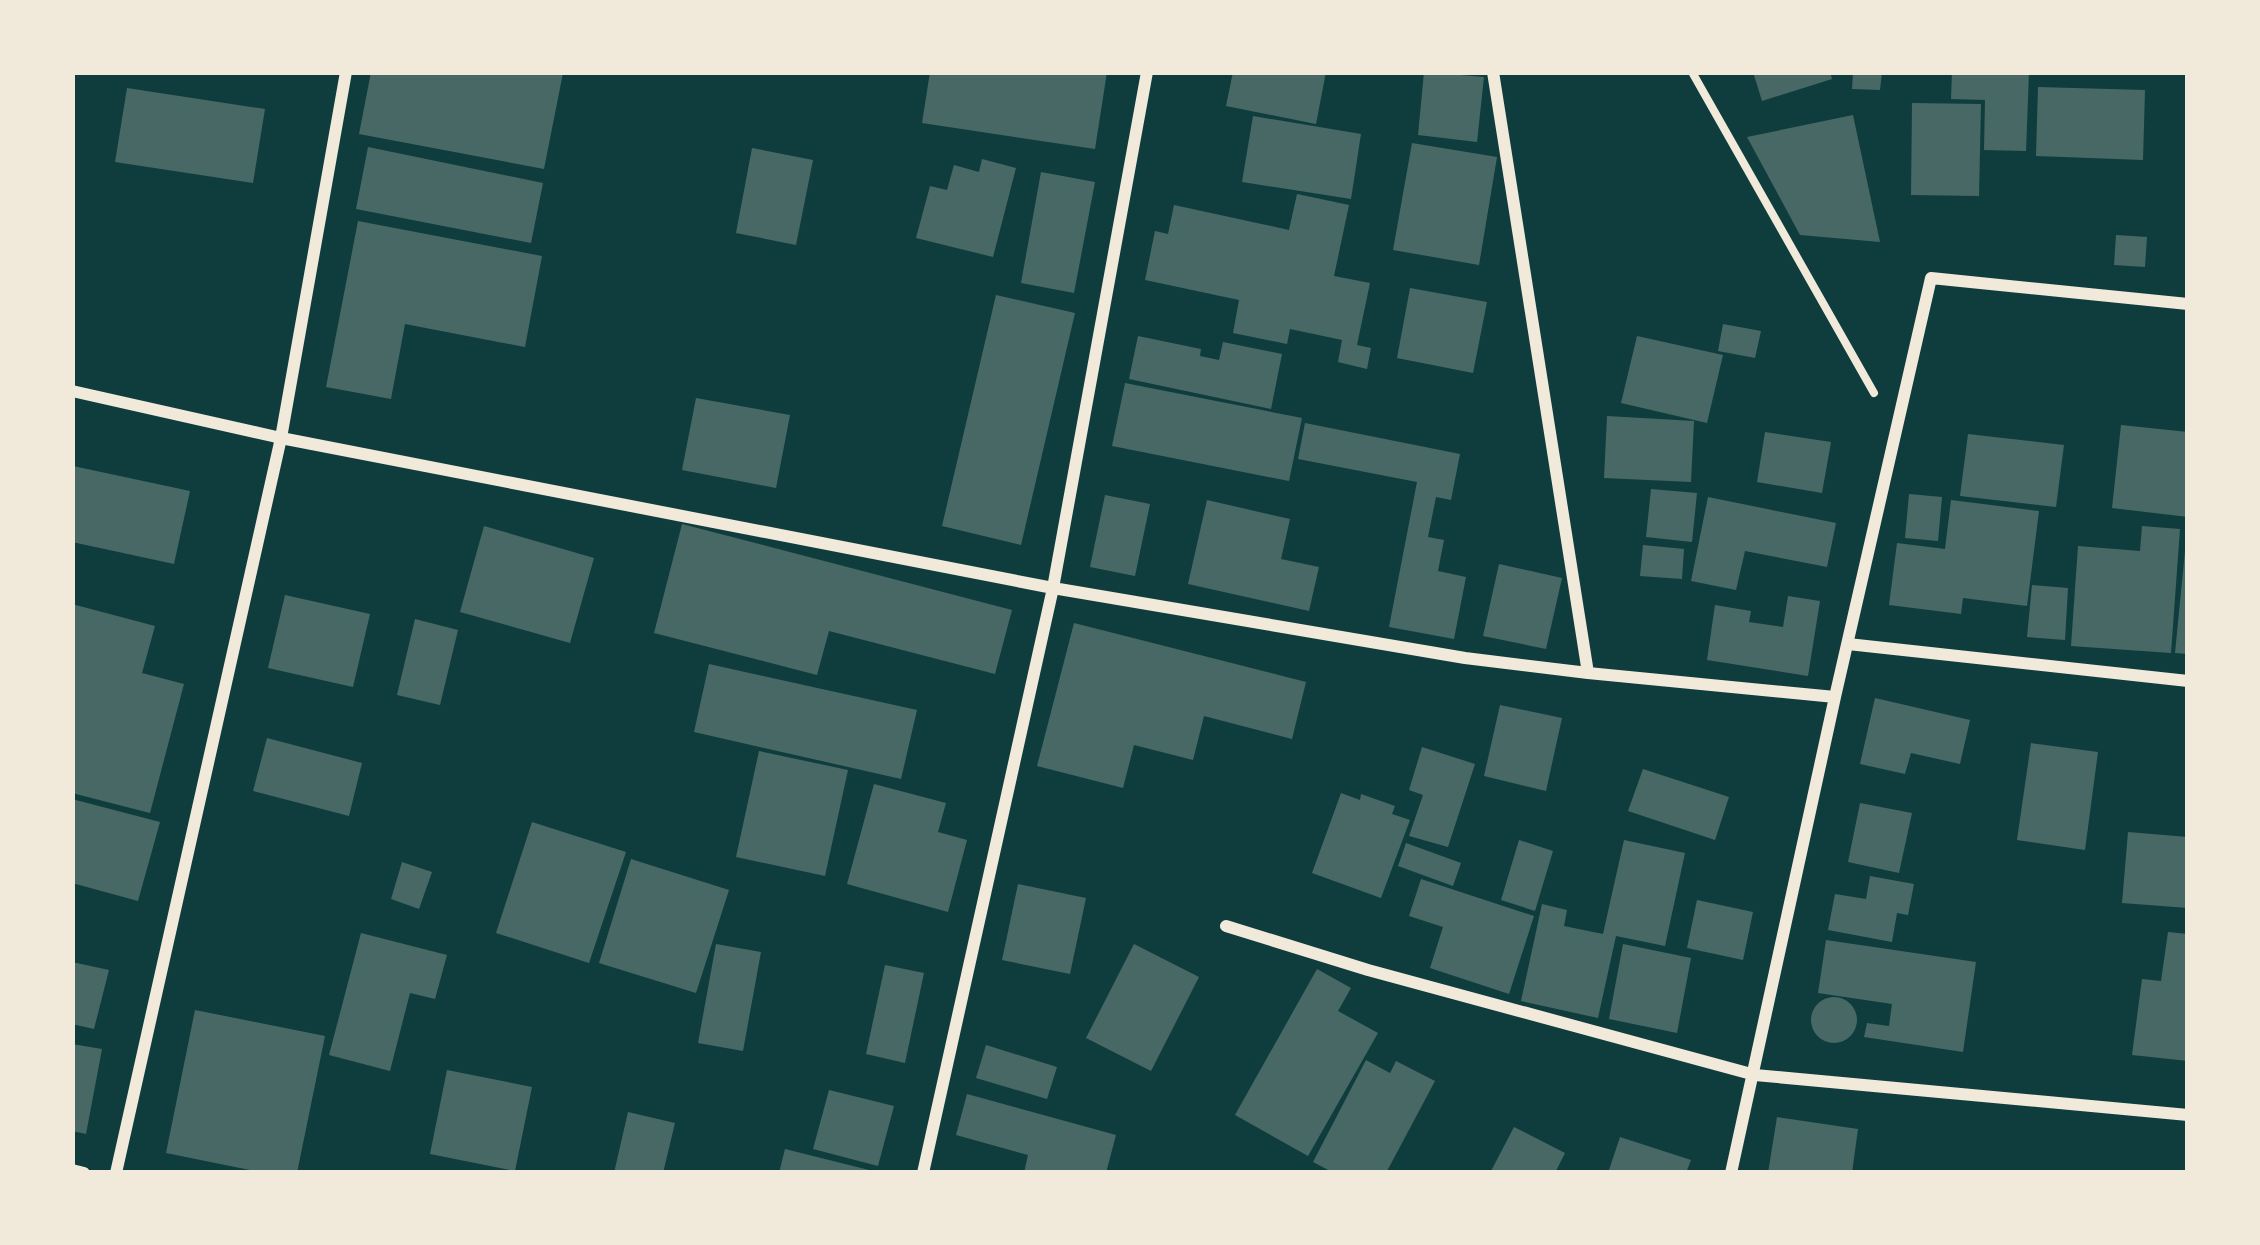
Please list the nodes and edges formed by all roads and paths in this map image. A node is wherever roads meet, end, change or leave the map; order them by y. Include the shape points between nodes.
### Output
1 (346, 72) edge
2 (1147, 72) edge
3 (1493, 72) edge
4 (1692, 72) edge
5 (2188, 304) edge
6 (72, 391) edge
7 (1895, 431) junction
8 (281, 438) junction
9 (1053, 588) junction
10 (1847, 644) junction
11 (1588, 673) junction
12 (2188, 681) edge
13 (1834, 697) junction
14 (1226, 926) dead end
15 (1754, 1075) junction
16 (2188, 1115) edge
17 (72, 1171) edge
18 (84, 1173) edge
19 (116, 1173) edge
20 (923, 1173) edge
21 (1731, 1173) edge

1 - 8 street
2 - 9 street
3 - 11 street
4 - 7 path
5 - 7 street via 1931,278
6 - 8 street
7 - 10 street
8 - 9 street
8 - 19 street
9 - 11 street
9 - 20 street
10 - 12 street
10 - 13 street
11 - 13 street
13 - 15 street
14 - 15 street
15 - 16 street
15 - 21 street
17 - 18 street

